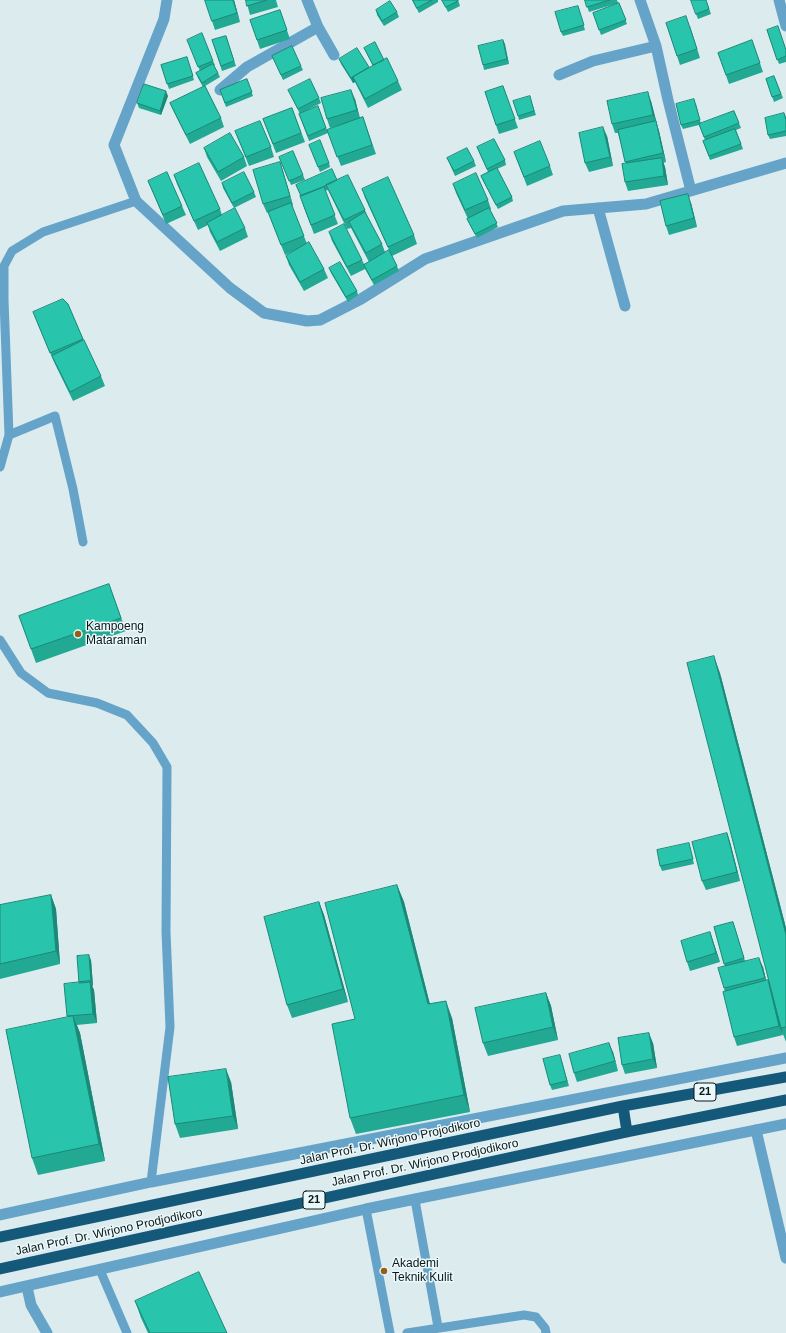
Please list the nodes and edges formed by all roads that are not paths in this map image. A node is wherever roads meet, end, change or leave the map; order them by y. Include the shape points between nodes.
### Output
1 (167, 0) edge
2 (307, 0) edge
3 (640, 0) edge
4 (779, 0) edge
5 (786, 26) edge
6 (318, 27) junction
7 (656, 46) junction
8 (334, 55) dead end
9 (559, 75) dead end
10 (220, 90) edge
11 (786, 163) edge
12 (691, 191) junction
13 (136, 200) junction
14 (598, 208) junction
15 (625, 306) dead end
16 (9, 435) junction
17 (0, 467) edge
18 (83, 542) dead end
19 (0, 640) edge
20 (786, 1058) edge
21 (786, 1078) edge
22 (786, 1100) edge
23 (623, 1106) junction
24 (786, 1124) edge
25 (756, 1130) junction
26 (627, 1132) junction
27 (151, 1182) junction
28 (415, 1200) junction
29 (366, 1209) junction
30 (0, 1214) edge
31 (0, 1237) edge
32 (786, 1258) edge
33 (0, 1268) edge
34 (100, 1270) junction
35 (27, 1287) junction
36 (0, 1292) edge
37 (438, 1327) junction
38 (48, 1333) edge
39 (127, 1333) edge
40 (390, 1333) edge
41 (407, 1333) edge
42 (546, 1333) edge

1 - 13 street via 164,19 114,145
2 - 6 street
3 - 7 street
4 - 5 street
6 - 8 street
6 - 10 street via 247,67
7 - 9 street via 593,61
7 - 12 street
11 - 12 street
12 - 14 street via 646,204
13 - 14 street via 230,288 264,313 307,321 320,320 361,299 425,259 563,211
13 - 16 lane via 42,232 12,251 4,266
14 - 15 street
16 - 17 lane
16 - 18 lane via 55,416
19 - 27 lane via 20,673 48,693 98,703 127,715 153,743 167,767 166,932 170,1027
20 - 27 street
21 - 23 highway, Jalan Prof. Dr. Wirjono Projodikoro / 21
22 - 26 highway, Jalan Prof. Dr. Wirjono Prodjodikoro / 21
23 - 26 highway
23 - 31 highway, Jalan Prof. Dr. Wirjono Projodikoro / 21
24 - 25 street
25 - 28 street
25 - 32 street
26 - 33 highway, Jalan Prof. Dr. Wirjono Prodjodikoro / 21
27 - 30 street
28 - 29 street
28 - 37 lane
29 - 34 street
29 - 40 lane
34 - 35 street
34 - 39 lane
35 - 36 street
35 - 38 street via 31,1305
37 - 41 lane
37 - 42 lane via 524,1315 536,1317

